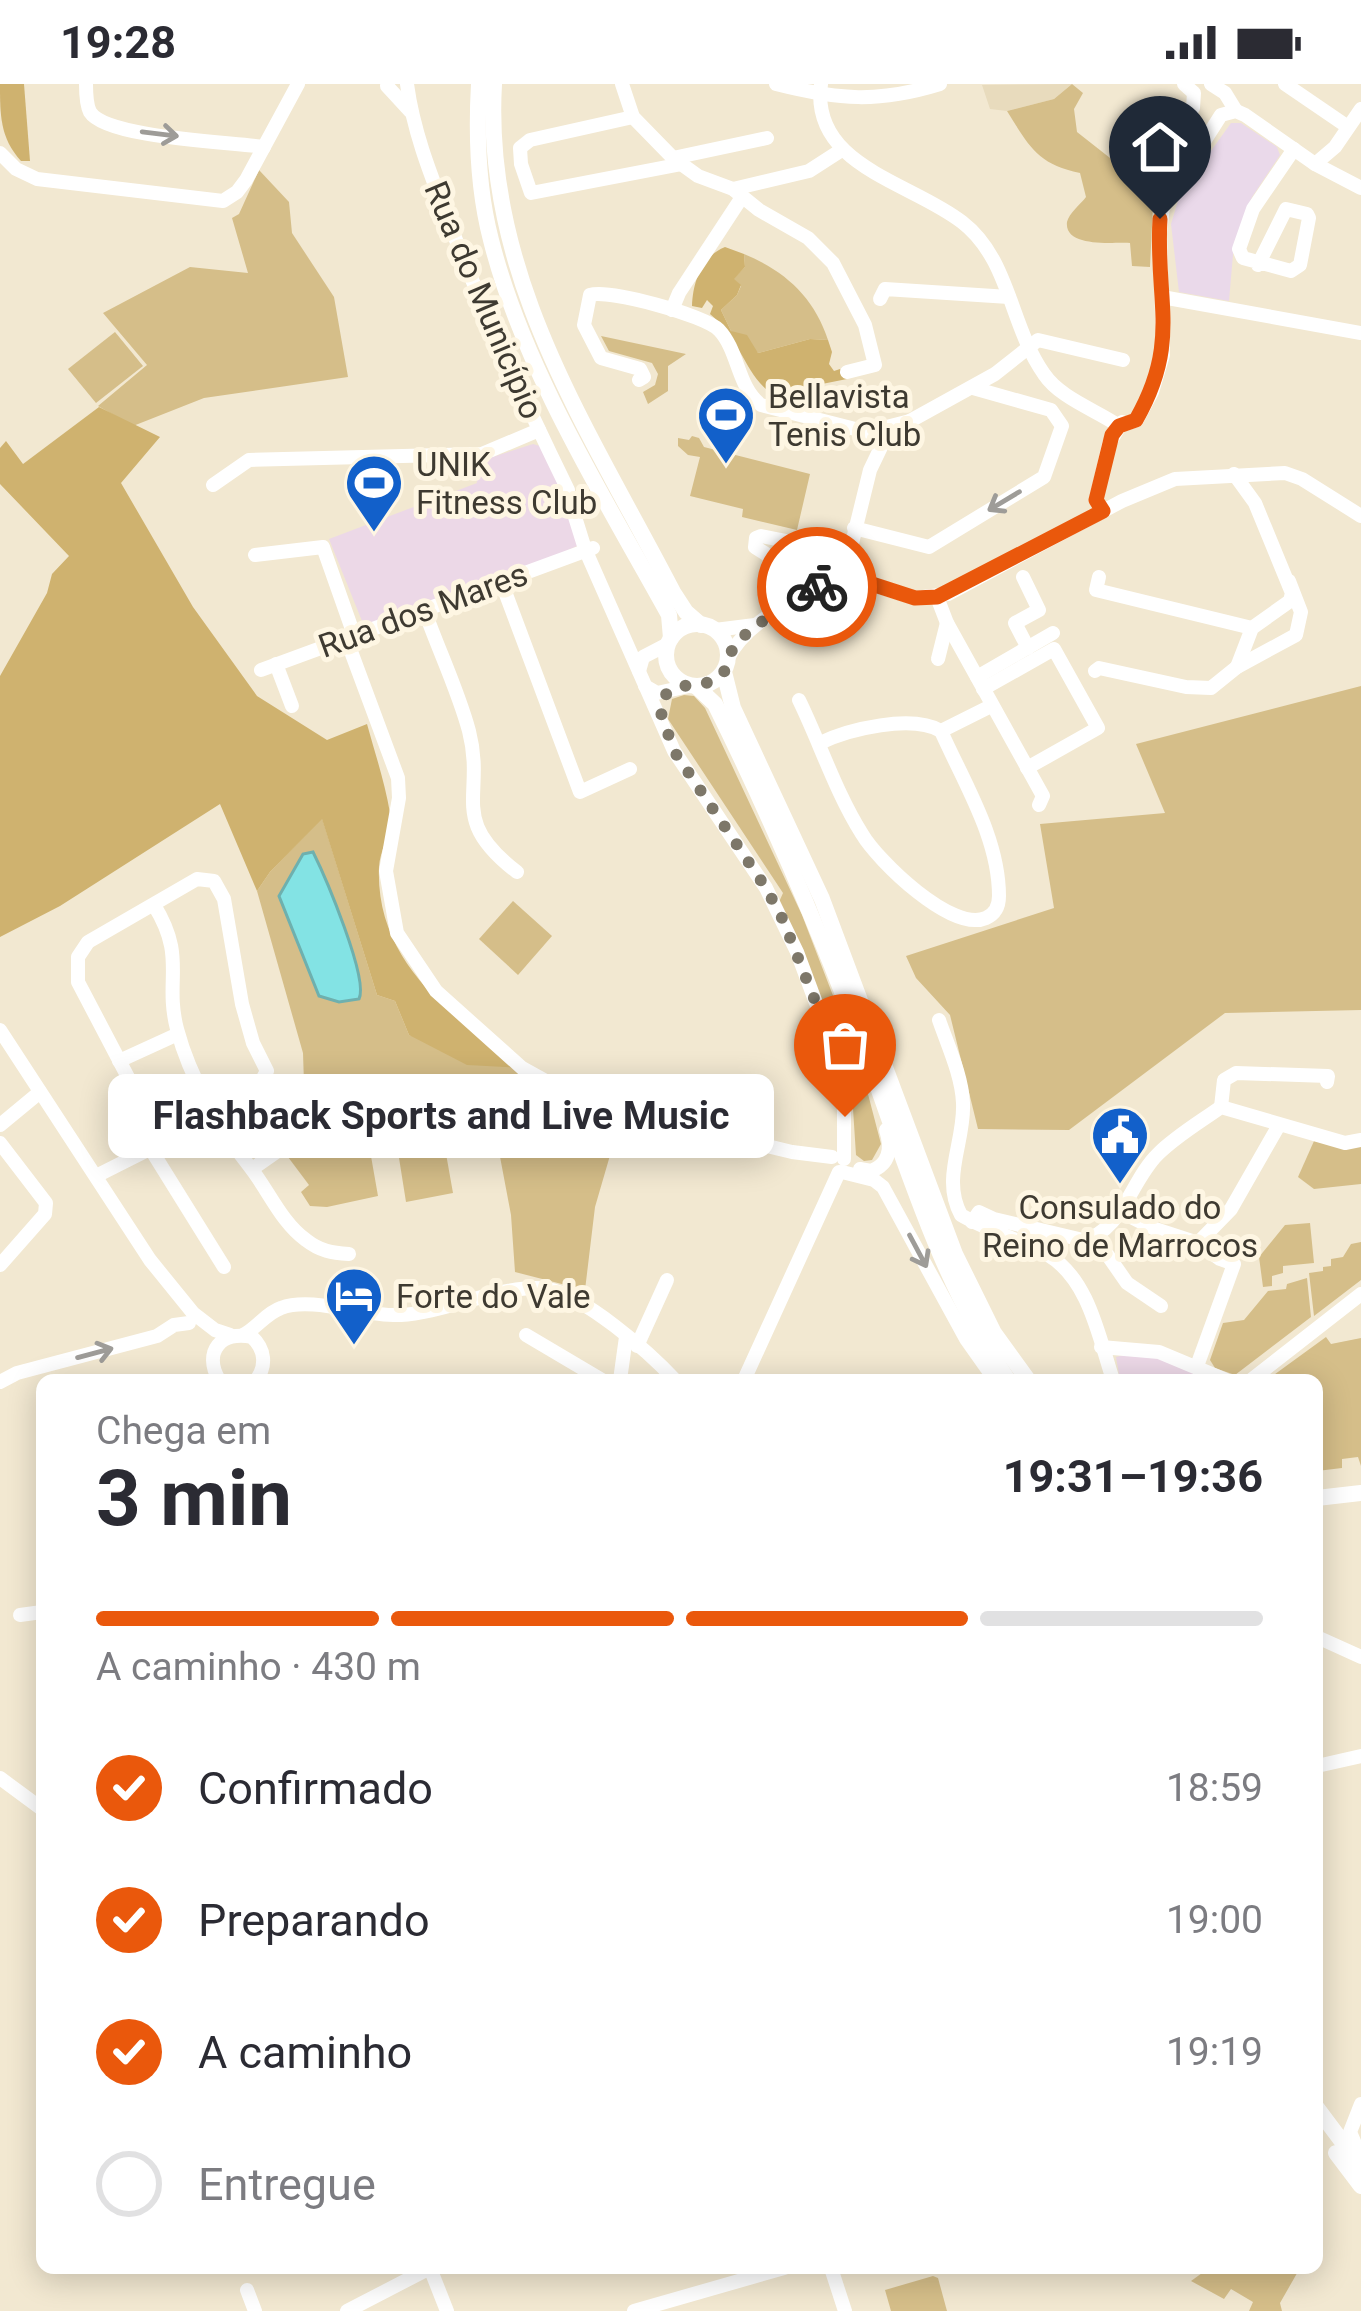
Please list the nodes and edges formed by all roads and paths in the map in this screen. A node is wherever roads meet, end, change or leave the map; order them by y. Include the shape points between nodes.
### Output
1 (86, 84) edge
2 (298, 84) edge
3 (479, 84) edge
4 (494, 84) edge
5 (622, 84) edge
6 (776, 84) edge
7 (940, 84) edge
8 (1184, 84) edge
9 (1211, 84) edge
10 (1285, 84) edge
11 (384, 85) edge
12 (408, 86) edge
13 (820, 90) edge
14 (1361, 109) edge
15 (410, 111) junction
16 (1236, 111) junction
17 (633, 118) junction
18 (1348, 127) junction
19 (767, 138) dead end
20 (263, 147) junction
21 (1294, 149) junction
22 (840, 151) junction
23 (0, 153) edge
24 (678, 161) junction
25 (1321, 167) junction
26 (1361, 188) edge
27 (738, 193) junction
28 (1165, 200) junction
29 (1258, 265) junction
30 (1009, 297) junction
31 (1162, 297) junction
32 (880, 298) dead end
33 (672, 310) junction
34 (1361, 333) edge
35 (1028, 347) junction
36 (1124, 360) dead end
37 (847, 372) dead end
38 (639, 380) dead end
39 (973, 388) junction
40 (910, 421) junction
41 (1119, 426) junction
42 (853, 429) junction
43 (539, 430) junction
44 (869, 470) junction
45 (1254, 472) junction
46 (1234, 474) junction
47 (213, 485) dead end
48 (1256, 503) junction
49 (1103, 511) junction
50 (1361, 516) edge
51 (854, 527) junction
52 (589, 548) junction
53 (847, 553) junction
54 (766, 554) dead end
55 (255, 555) dead end
56 (844, 575) junction
57 (1023, 577) dead end
58 (1099, 577) dead end
59 (501, 581) junction
60 (1289, 581) junction
61 (937, 597) junction
62 (424, 609) junction
63 (947, 623) junction
64 (755, 626) junction
65 (708, 627) junction
66 (1252, 628) junction
67 (1054, 633) dead end
68 (350, 637) junction
69 (663, 644) junction
70 (1028, 649) junction
71 (938, 659) dead end
72 (725, 666) junction
73 (1237, 667) junction
74 (1095, 671) dead end
75 (642, 679) junction
76 (980, 683) junction
77 (693, 686) junction
78 (667, 693) junction
79 (800, 700) dead end
80 (292, 706) dead end
81 (992, 706) junction
82 (661, 723) junction
83 (941, 731) junction
84 (820, 743) junction
85 (1027, 768) junction
86 (630, 769) dead end
87 (1039, 805) dead end
88 (517, 872) dead end
89 (154, 905) junction
90 (939, 1020) dead end
91 (0, 1030) edge
92 (178, 1034) junction
93 (119, 1061) junction
94 (1327, 1082) dead end
95 (131, 1083) dead end
96 (40, 1091) junction
97 (880, 1096) junction
98 (1221, 1107) junction
99 (217, 1117) junction
100 (0, 1125) edge
101 (1279, 1125) junction
102 (1361, 1140) edge
103 (0, 1143) edge
104 (150, 1148) junction
105 (282, 1148) dead end
106 (837, 1164) junction
107 (252, 1168) junction
108 (96, 1176) junction
109 (1119, 1211) junction
110 (972, 1222) junction
111 (1095, 1237) junction
112 (1198, 1243) junction
113 (349, 1254) dead end
114 (150, 1260) junction
115 (0, 1265) edge
116 (224, 1267) dead end
117 (667, 1280) dead end
118 (1361, 1294) edge
119 (295, 1306) junction
120 (1161, 1306) dead end
121 (190, 1323) junction
122 (237, 1335) junction
123 (526, 1335) dead end
124 (632, 1341) junction
125 (261, 1349) junction
126 (1103, 1352) junction
127 (212, 1354) junction
128 (1197, 1366) junction
129 (216, 1374) edge
130 (260, 1374) edge
131 (592, 1374) edge
132 (622, 1374) edge
133 (668, 1374) edge
134 (746, 1374) edge
135 (991, 1374) edge
136 (1004, 1374) edge
137 (1024, 1374) edge
138 (1111, 1374) edge
139 (1214, 1374) edge
140 (1259, 1374) edge
141 (0, 1382) edge
142 (1361, 1490) edge
143 (1323, 1494) edge
144 (36, 1613) edge
145 (20, 1615) dead end
146 (1323, 1640) edge
147 (1361, 1657) edge
148 (1361, 1756) edge
149 (1323, 1765) edge
150 (0, 1778) edge
151 (36, 1805) edge
152 (1361, 2104) edge
153 (1323, 2116) edge
154 (1323, 2136) edge
155 (1361, 2157) edge
156 (1361, 2167) edge
157 (1361, 2186) edge
158 (418, 2274) edge
159 (432, 2274) edge
160 (763, 2274) edge
161 (833, 2274) edge
162 (247, 2290) dead end
163 (255, 2311) edge
164 (347, 2311) edge
165 (444, 2311) edge
166 (634, 2311) edge
167 (845, 2311) edge

1 -> 20 street via 100,122
2 - 20 street
3 - 69 main road via 483,196 506,294 668,615
4 - 65 main road via 497,182 521,286 673,592
5 - 17 street
6 - 13 street
7 - 13 street via 885,98
8 - 28 street via 1194,93 1193,108 1145,182
9 - 16 street
10 - 18 street
11 - 12 street
11 - 15 street
12 - 15 street
13 - 22 street
14 - 18 street
15 - 43 street, Rua do Município
16 - 21 street
16 - 28 street via 1215,121
17 - 24 street
17 - 24 street via 530,140 520,148 531,193
18 - 25 street
19 - 24 street
20 - 23 street via 237,193 224,200 37,178
21 - 25 street
21 - 29 street via 1242,231 1243,258
22 - 27 street via 808,171
22 - 30 street via 959,220 991,253
24 - 27 street
25 - 26 street
27 - 33 street
27 - 37 street via 808,238 850,290 875,365
28 - 31 street
29 - 29 street via 1300,265 1306,214 1286,209
30 - 32 street via 885,289
30 - 35 street
31 - 34 street
31 - 41 street via 1163,356 1144,406
33 - 38 street via 590,295 584,325 601,358 640,369
33 - 42 street via 716,326 761,405
35 - 36 street via 1047,339
35 - 39 street
35 - 41 street via 1046,378
39 - 40 street
39 -> 51 street via 1052,410 1062,427 1044,477 929,547
40 - 42 street
40 - 44 street via 883,443
41 - 49 street via 1096,500
42 - 44 street via 865,442
43 - 47 street via 482,454 248,460
43 - 52 street, Rua do Município
44 - 51 street
45 - 46 street
45 - 48 street
45 - 50 street via 1302,479
46 - 48 street
46 - 49 street via 1175,479
48 - 60 street
49 - 61 street
51 - 53 street
52 - 59 street, Rua dos Mares
52 - 69 street, Rua do Município via 632,640 640,649
52 - 75 street, Rua do Município
53 - 54 street via 756,538 754,547
53 - 56 street
55 - 68 street via 323,547
56 - 61 street via 915,598
56 - 64 street
57 - 70 street via 1039,610 1015,623
58 - 66 street via 1096,590
59 - 62 street, Rua dos Mares
59 - 86 street via 580,792
60 - 66 street via 1290,601
60 - 73 street via 1300,612 1295,635
61 - 63 street
62 - 68 street, Rua dos Mares
62 - 88 street via 469,733 476,824
63 - 71 street
63 - 76 street
64 - 65 street
64 - 72 street
65 - 69 main road via 681,628
65 - 72 main road via 724,640
66 - 73 street
67 - 70 street
68 - 80 street, Rua dos Mares via 268,667
68 - 106 street via 398,778 386,871 392,916 436,991 522,1068 569,1094
69 - 75 street via 640,662
69 - 77 main road via 670,671
70 - 76 street
72 - 77 main road via 712,682
72 - 137 main road via 733,708 822,899 955,1255
73 - 74 street via 1198,689
75 - 78 street
75 - 82 street, Rua do Município
76 - 81 street
76 - 85 street via 1054,649 1098,728
77 - 78 street
77 - 97 main road via 715,704 783,848
78 - 82 street
79 - 84 street
81 - 83 street
81 - 85 street
82 - 106 street, Rua do Município via 783,920 842,1069
83 - 84 street via 886,725
83 - 84 street via 993,854 999,899 980,920 937,908 862,836
85 - 87 street via 1043,796
89 - 92 street via 174,947
89 - 93 street via 88,942 78,957 78,982
89 - 99 street via 197,878 214,881 224,899 242,1004 267,1071
90 - 110 street via 963,1099 953,1201
91 - 96 street
92 - 93 street
92 - 99 street
93 - 95 street
94 - 98 street via 1328,1076 1236,1073 1224,1080
96 - 100 street
96 - 108 street
97 - 106 street via 888,1157 871,1171
97 - 136 main road via 934,1246
98 - 101 street
98 - 109 street via 1158,1154
99 - 104 street
99 - 107 street
101 - 102 street
101 - 112 street via 1232,1209
103 - 115 street via 46,1203
104 - 108 street
104 - 116 street
105 - 107 street
106 - 134 street
106 -> 135 street via 883,1187
107 - 113 street via 303,1238
108 - 114 street
109 - 111 street
109 - 112 street
110 - 111 street via 979,1212
110 - 126 street via 1050,1256 1072,1275
111 - 120 street via 1127,1283
112 - 128 street via 1234,1264
114 - 121 street
114 - 122 street via 193,1312
117 - 124 street
118 - 140 street
119 - 122 street
119 - 124 street via 394,1316 547,1289
119 - 125 street via 267,1325
121 - 127 street
141 -> 121 street
122 - 125 street
122 - 127 street
123 - 131 street
124 - 132 street
124 - 133 street
125 - 130 street
126 - 128 street via 1159,1352
126 - 138 street
127 - 129 street
128 - 139 street
142 - 143 main road
144 - 145 street
146 - 147 street
148 - 149 street
150 - 151 street
152 - 155 street via 1350,2132
153 - 156 main road
154 - 157 main road
158 - 164 street
159 - 165 street
160 - 166 street
161 - 167 street
162 - 163 street

